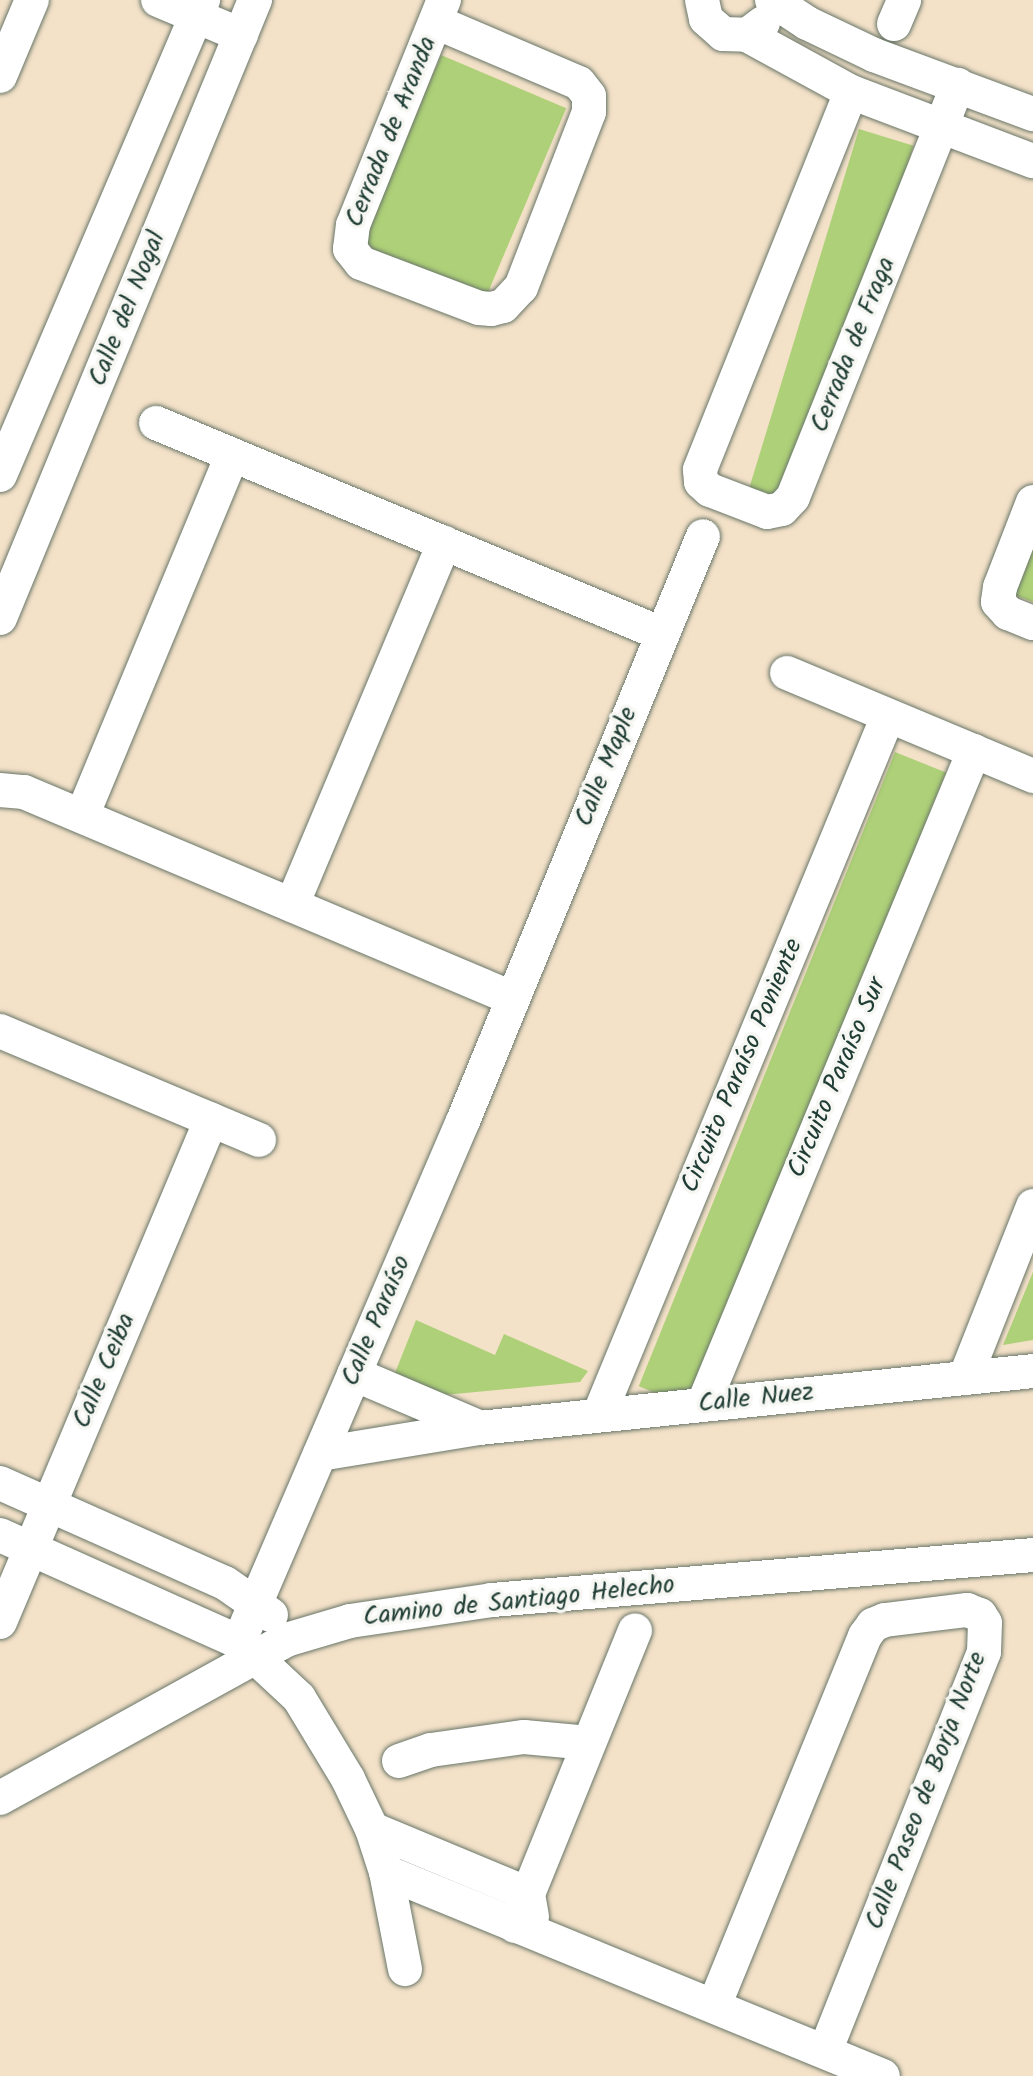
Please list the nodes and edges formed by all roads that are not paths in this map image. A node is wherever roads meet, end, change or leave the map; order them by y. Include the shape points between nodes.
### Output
1 (32, 0) edge
2 (158, 0) edge
3 (702, 0) edge
4 (772, 0) edge
5 (228, 10) edge
6 (440, 11) edge
7 (747, 35) junction
8 (0, 76) edge
9 (958, 85) junction
10 (851, 92) junction
11 (1033, 114) edge
12 (943, 127) junction
13 (1033, 161) edge
14 (156, 423) dead end
15 (232, 455) junction
16 (0, 475) edge
17 (1033, 502) edge
18 (703, 536) dead end
19 (444, 543) junction
20 (0, 618) edge
21 (1033, 623) edge
22 (662, 634) junction
23 (787, 673) dead end
24 (888, 716) junction
25 (974, 751) junction
26 (1033, 776) edge
27 (8, 784) edge
28 (82, 816) junction
29 (292, 905) junction
30 (512, 998) junction
31 (0, 1031) edge
32 (211, 1120) junction
33 (259, 1140) dead end
34 (1033, 1206) edge
35 (1033, 1371) edge
36 (354, 1374) junction
37 (965, 1378) junction
38 (703, 1405) junction
39 (599, 1415) junction
40 (479, 1428) junction
41 (320, 1454) junction
42 (0, 1483) edge
43 (49, 1505) junction
44 (0, 1535) edge
45 (31, 1548) junction
46 (1033, 1555) edge
47 (256, 1602) junction
48 (0, 1622) edge
49 (635, 1630) dead end
50 (261, 1646) junction
51 (589, 1743) junction
52 (399, 1761) dead end
53 (0, 1798) edge
54 (372, 1829) junction
55 (386, 1872) junction
56 (528, 1894) junction
57 (525, 1930) junction
58 (405, 1969) dead end
59 (714, 2006) junction
60 (825, 2052) junction
61 (883, 2076) edge

1 - 8 street
2 - 5 street
3 - 7 street via 713,28 735,37
4 - 7 street via 765,22
4 - 9 street via 838,39
5 - 16 street, Calle del Nogal
5 - 20 street, Calle del Nogal
6 - 6 street, Cerrada de Aranda via 353,225 350,249 361,263 491,309 503,306 521,287 589,112 589,96 579,83
7 - 10 street
9 - 11 street
9 - 12 street, Cerrada de Fraga
10 - 12 street
10 - 12 street, Cerrada de Fraga via 700,470 701,482 710,490 767,512 782,509 793,497
12 - 13 street
14 - 15 street
15 - 19 street
15 - 28 street
17 - 21 street via 998,602 1008,613
18 - 22 street, Calle Maple
19 - 22 street
19 - 29 street
22 - 30 street, Calle Maple
23 - 24 street
24 - 25 street
24 - 39 street, Circuito Paraíso Poniente
25 - 26 street
25 - 38 street, Circuito Paraíso Sur
27 - 28 street
28 - 29 street
29 - 30 street
30 - 36 street, Calle Paraíso
31 - 32 street
32 - 33 street
32 - 43 street, Calle Ceiba
34 - 37 street
35 - 37 street, Calle Nuez
36 - 40 street, Calle Nuez
36 - 41 street, Calle Paraíso
37 - 38 street, Calle Nuez
38 - 39 street, Calle Nuez
39 - 40 street, Calle Nuez
40 - 41 street, Calle Nuez
41 - 47 street, Calle Paraíso
42 - 43 street
43 - 45 street, Calle Ceiba
43 - 47 street
44 - 45 street
45 - 48 street, Calle Ceiba
45 - 50 street
46 - 50 street, Camino de Santiago Helecho via 492,1600 371,1617
47 - 50 street, Calle Paraíso
49 - 51 street
50 - 53 street, Camino de Santiago Helecho
50 - 54 street via 299,1698
51 - 52 street via 524,1737 431,1750
51 - 56 street
54 - 55 street
54 - 56 street
55 - 57 street
55 - 58 street
56 - 57 street
57 - 59 street
59 - 60 street
59 - 60 street, Calle Paseo de Borja Norte via 865,1636 885,1620 967,1610 980,1615 985,1623 984,1652
60 - 61 street

